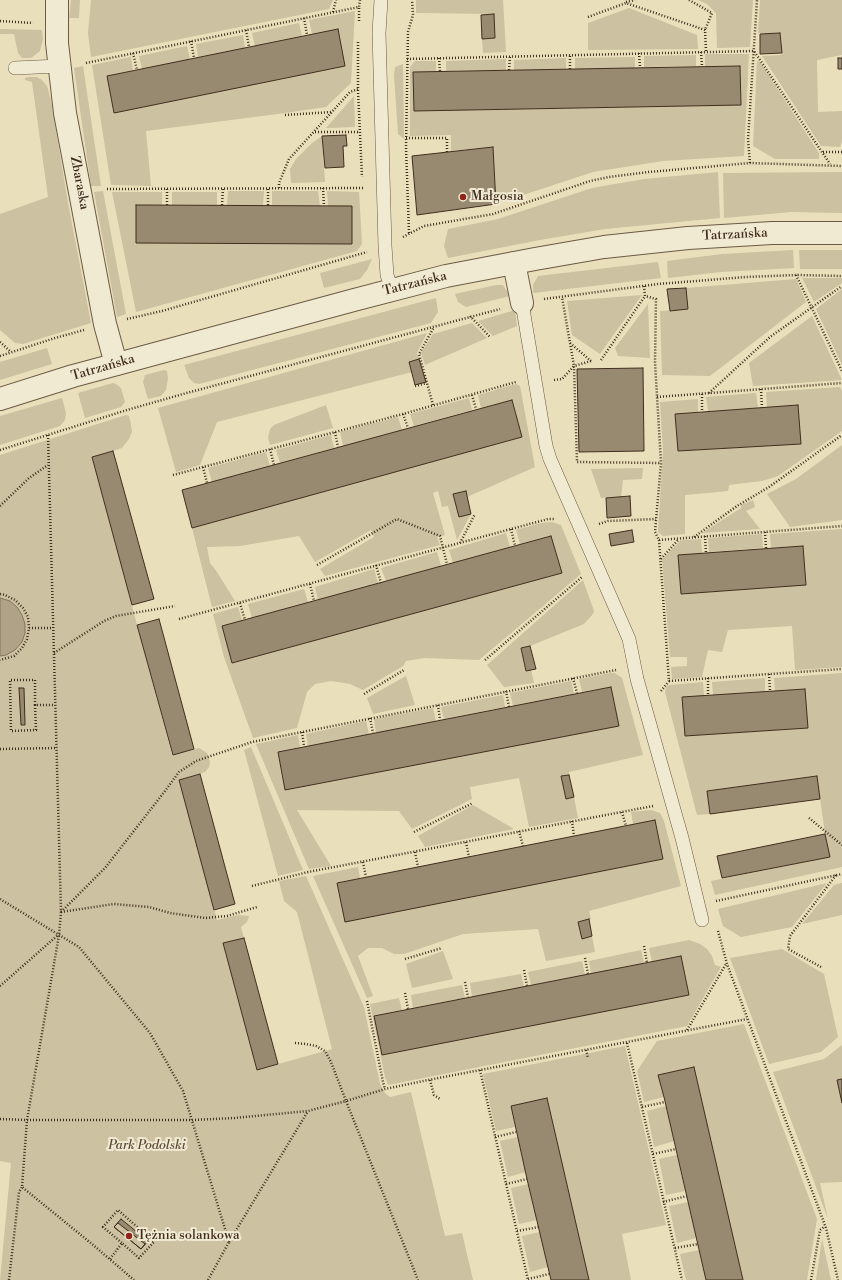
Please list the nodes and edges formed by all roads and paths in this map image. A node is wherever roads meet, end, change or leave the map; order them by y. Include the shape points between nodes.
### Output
1 (58, 0) edge
2 (336, 0) edge
3 (360, 0) edge
4 (381, 0) edge
5 (412, 0) edge
6 (635, 0) edge
7 (689, 0) edge
8 (757, 0) edge
9 (626, 2) junction
10 (359, 7) junction
11 (333, 12) junction
12 (588, 17) dead end
13 (304, 18) junction
14 (0, 21) edge
15 (359, 22) dead end
16 (56, 24) junction
17 (246, 30) junction
18 (705, 30) junction
19 (307, 35) dead end
20 (358, 37) dead end
21 (191, 41) junction
22 (249, 47) dead end
23 (754, 51) junction
24 (701, 52) junction
25 (706, 52) junction
26 (133, 53) junction
27 (639, 53) junction
28 (570, 54) junction
29 (510, 56) junction
30 (194, 58) dead end
31 (440, 58) junction
32 (407, 59) junction
33 (86, 63) dead end
34 (59, 66) junction
35 (702, 66) dead end
36 (15, 68) dead end
37 (640, 68) dead end
38 (570, 69) dead end
39 (137, 70) dead end
40 (509, 70) dead end
41 (440, 71) dead end
42 (358, 89) junction
43 (333, 112) junction
44 (285, 116) dead end
45 (314, 132) junction
46 (360, 132) junction
47 (406, 138) junction
48 (447, 152) dead end
49 (822, 152) junction
50 (842, 152) edge
51 (750, 163) junction
52 (830, 165) junction
53 (842, 166) edge
54 (222, 188) junction
55 (268, 188) junction
56 (279, 188) junction
57 (323, 188) junction
58 (363, 188) junction
59 (107, 189) dead end
60 (167, 189) junction
61 (363, 195) dead end
62 (167, 205) dead end
63 (222, 205) dead end
64 (268, 205) dead end
65 (324, 206) dead end
66 (409, 233) junction
67 (842, 233) edge
68 (366, 245) dead end
69 (385, 246) junction
70 (366, 252) junction
71 (514, 263) junction
72 (796, 275) junction
73 (842, 276) edge
74 (644, 286) junction
75 (842, 286) edge
76 (392, 290) junction
77 (645, 296) junction
78 (562, 297) junction
79 (522, 303) junction
80 (812, 308) junction
81 (470, 316) junction
82 (126, 320) dead end
83 (434, 326) junction
84 (91, 328) dead end
85 (490, 337) dead end
86 (0, 342) edge
87 (570, 343) junction
88 (11, 352) junction
89 (0, 356) edge
90 (601, 360) dead end
91 (116, 364) junction
92 (574, 366) junction
93 (842, 371) edge
94 (427, 383) junction
95 (842, 383) edge
96 (535, 384) junction
97 (415, 386) dead end
98 (761, 389) junction
99 (709, 393) junction
100 (702, 394) junction
101 (472, 395) junction
102 (657, 397) junction
103 (0, 399) edge
104 (433, 406) junction
105 (762, 408) dead end
106 (476, 409) dead end
107 (702, 412) dead end
108 (404, 414) junction
109 (408, 428) dead end
110 (334, 432) junction
111 (48, 435) junction
112 (842, 435) edge
113 (338, 447) dead end
114 (270, 449) junction
115 (0, 450) edge
116 (661, 463) junction
117 (49, 465) junction
118 (274, 465) dead end
119 (203, 467) junction
120 (173, 475) dead end
121 (207, 483) dead end
122 (0, 506) edge
123 (475, 514) dead end
124 (656, 519) junction
125 (842, 526) edge
126 (580, 528) junction
127 (511, 529) junction
128 (765, 532) junction
129 (705, 536) junction
130 (694, 537) junction
131 (680, 538) junction
132 (659, 540) junction
133 (459, 543) junction
134 (516, 546) dead end
135 (443, 548) junction
136 (766, 548) dead end
137 (706, 552) dead end
138 (661, 559) junction
139 (448, 564) dead end
140 (317, 565) dead end
141 (376, 565) junction
142 (585, 576) dead end
143 (381, 583) dead end
144 (310, 584) junction
145 (0, 594) edge
146 (314, 601) dead end
147 (240, 602) junction
148 (176, 606) dead end
149 (179, 619) dead end
150 (245, 620) dead end
151 (29, 628) junction
152 (53, 628) junction
153 (54, 654) junction
154 (0, 660) edge
155 (485, 660) dead end
156 (842, 669) edge
157 (404, 670) dead end
158 (620, 673) dead end
159 (769, 674) junction
160 (573, 678) junction
161 (708, 678) junction
162 (669, 681) junction
163 (506, 691) junction
164 (660, 691) dead end
165 (770, 691) dead end
166 (364, 694) dead end
167 (577, 694) dead end
168 (708, 695) dead end
169 (35, 705) junction
170 (55, 705) junction
171 (438, 705) junction
172 (509, 707) dead end
173 (370, 718) junction
174 (440, 720) dead end
175 (302, 732) junction
176 (373, 733) dead end
177 (304, 746) dead end
178 (0, 748) edge
179 (56, 748) junction
180 (655, 802) dead end
181 (472, 803) dead end
182 (622, 812) junction
183 (809, 818) dead end
184 (572, 821) junction
185 (626, 826) dead end
186 (519, 831) junction
187 (414, 832) dead end
188 (574, 836) dead end
189 (466, 842) junction
190 (842, 845) edge
191 (523, 846) dead end
192 (415, 852) junction
193 (469, 857) dead end
194 (363, 862) junction
195 (418, 867) dead end
196 (842, 874) edge
197 (836, 875) junction
198 (366, 877) dead end
199 (252, 886) dead end
200 (0, 899) edge
201 (712, 902) dead end
202 (257, 907) dead end
203 (61, 912) junction
204 (702, 920) dead end
205 (717, 928) dead end
206 (59, 935) junction
207 (644, 946) dead end
208 (442, 948) dead end
209 (585, 958) dead end
210 (405, 959) dead end
211 (647, 963) dead end
212 (726, 964) junction
213 (821, 967) dead end
214 (524, 970) dead end
215 (588, 974) dead end
216 (465, 982) dead end
217 (0, 986) edge
218 (527, 986) dead end
219 (405, 994) dead end
220 (468, 997) dead end
221 (367, 1001) dead end
222 (408, 1009) dead end
223 (747, 1019) junction
224 (687, 1030) junction
225 (627, 1042) junction
226 (295, 1044) dead end
227 (586, 1050) junction
228 (588, 1058) dead end
229 (480, 1070) junction
230 (430, 1080) junction
231 (385, 1089) junction
232 (440, 1099) dead end
233 (346, 1101) junction
234 (665, 1102) dead end
235 (642, 1107) junction
236 (308, 1111) junction
237 (0, 1119) edge
238 (27, 1120) junction
239 (193, 1120) junction
240 (516, 1132) dead end
241 (495, 1137) junction
242 (676, 1149) dead end
243 (653, 1154) junction
244 (527, 1179) dead end
245 (506, 1184) junction
246 (22, 1187) junction
247 (686, 1196) dead end
248 (664, 1202) junction
249 (825, 1225) junction
250 (539, 1227) dead end
251 (517, 1232) junction
252 (229, 1242) junction
253 (122, 1243) junction
254 (698, 1244) dead end
255 (674, 1248) junction
256 (110, 1259) junction
257 (549, 1274) dead end
258 (528, 1279) edge
259 (9, 1280) edge
260 (134, 1280) edge
261 (208, 1280) edge
262 (418, 1280) edge
263 (682, 1280) edge
264 (811, 1280) edge
265 (838, 1280) edge

1 - 16 street, Zbaraska
2 - 11 path
3 - 10 path
4 - 69 lane via 379,33
5 - 32 path via 413,15 408,32
6 - 9 path
7 - 18 path via 712,13
8 - 23 path
9 - 12 path
9 - 18 path
10 - 11 path
10 - 15 path
11 - 13 path
13 - 17 path
13 - 19 path
14 - 16 path
16 - 34 street, Zbaraska
17 - 21 path
17 - 22 path
18 - 25 path
20 - 42 path
21 - 26 path
21 - 30 path
23 - 25 path
23 - 49 path
23 - 51 path via 748,140
24 - 25 path
24 - 27 path
24 - 35 path
26 - 33 path
26 - 39 path
27 - 28 path
27 - 37 path
28 - 29 path
28 - 38 path
29 - 31 path
29 - 40 path
31 - 32 path
31 - 41 path
32 - 47 path
34 - 36 lane
34 - 91 street, Zbaraska via 65,113 104,316
42 - 43 path via 350,92
42 - 46 path
43 - 44 path
43 - 45 path
45 - 46 path
45 - 56 path via 289,159
46 - 58 path
47 - 48 path via 447,138
47 - 66 path
49 - 50 path
49 - 52 path
51 - 52 path
51 - 66 path via 609,176 494,214 424,226
52 - 53 path
54 - 55 path
54 - 60 path
54 - 63 path
55 - 56 path
55 - 64 path
56 - 57 path
57 - 58 path
57 - 65 path
58 - 61 path
59 - 60 path
60 - 62 path
66 - 69 path
67 - 71 street, Tatrzańska via 772,233 688,238 604,247
68 - 70 path
69 - 70 path
69 - 76 lane via 387,274
70 - 82 path
71 - 76 street, Tatrzańska via 446,276
71 - 79 street
72 - 73 path
72 - 74 path
72 - 80 path
74 - 77 path
74 - 78 path
75 - 80 path
76 - 91 street, Tatrzańska
77 - 90 path
77 - 102 path via 656,299
78 - 79 path
78 - 87 path
79 - 81 path
79 - 96 lane
80 - 93 path
80 - 99 path via 770,337
81 - 83 path
81 - 85 path
83 - 94 path via 419,354
83 - 111 path via 183,394
84 - 88 path
86 - 88 path
87 - 92 path
87 - 92 path via 591,361
88 - 89 path
91 - 103 street, Tatrzańska
92 - 96 path via 562,379
92 - 116 path via 577,462
94 - 97 path
94 - 104 path
95 - 98 path
96 - 101 path via 523,386 516,382
96 - 126 lane via 550,459
98 - 99 path
98 - 105 path
99 - 100 path
100 - 102 path
100 - 107 path
101 - 104 path
101 - 106 path
102 - 116 path
104 - 108 path
108 - 109 path
108 - 110 path
110 - 113 path
110 - 114 path
111 - 115 path
111 - 117 path
112 - 130 path via 770,488 737,506
114 - 118 path
114 - 119 path
116 - 124 path
117 - 122 path via 29,478
117 - 152 path
119 - 120 path
119 - 121 path
123 - 133 path
124 - 126 path via 608,522
124 - 132 path via 655,532
125 - 128 path
126 - 127 path via 568,533 562,521 548,519
126 - 204 lane via 629,639 637,679 682,838
127 - 133 path
127 - 134 path
128 - 129 path
128 - 136 path
129 - 130 path
129 - 137 path
130 - 131 path
131 - 132 path
131 - 138 path
132 - 138 path
133 - 135 path
135 - 139 path
135 - 140 path via 440,536 397,519
135 - 141 path
138 - 162 path
141 - 143 path
141 - 144 path
142 - 155 path
144 - 146 path
144 - 147 path
145 - 151 path via 15,600 23,608
147 - 149 path
147 - 150 path
148 - 153 path via 110,618
151 - 152 path
151 - 154 path via 22,648 14,656
152 - 153 path
153 - 170 path
156 - 159 path
157 - 166 path
158 - 160 path via 616,670
159 - 161 path
159 - 165 path
160 - 163 path
160 - 167 path
161 - 162 path
161 - 168 path
162 - 164 path
163 - 171 path
163 - 172 path
169 - 169 path via 36,730 11,731 10,680 35,680
169 - 170 path
170 - 179 path
171 - 173 path
171 - 174 path
173 - 175 path
173 - 176 path
175 - 177 path
175 - 203 path via 252,742 196,761 184,768 105,868
178 - 179 path
179 - 203 path
180 - 182 path via 656,808 652,806
181 - 187 path
182 - 184 path
182 - 185 path
183 - 190 path
184 - 186 path
184 - 188 path
186 - 189 path
186 - 191 path
189 - 192 path
189 - 193 path
192 - 194 path
192 - 195 path
194 - 198 path
194 - 199 path
196 - 197 path
197 - 201 path
197 - 213 path via 790,936 788,949
200 - 206 path
202 - 203 path via 227,916 205,918 114,904
203 - 206 path
205 - 212 path
206 - 217 path
206 - 238 path
206 - 239 path via 79,947 150,1033 183,1091
207 - 211 path
208 - 210 path
209 - 215 path
212 - 223 path
212 - 224 path
214 - 218 path
216 - 220 path
219 - 222 path
221 - 231 path
223 - 224 path
223 - 249 path
224 - 225 path
225 - 227 path
225 - 235 path
226 - 233 path via 316,1046 325,1051
227 - 228 path
227 - 229 path
229 - 230 path
229 - 241 path
230 - 231 path
230 - 232 path via 434,1095
231 - 233 path
233 - 236 path
233 - 262 path
234 - 235 path
235 - 243 path
236 - 239 path
236 - 252 path
237 - 238 path
238 - 239 path
238 - 246 path
239 - 252 path
240 - 241 path
241 - 245 path
242 - 243 path
243 - 248 path
244 - 245 path
245 - 251 path
246 - 256 path
246 - 259 path via 19,1192
247 - 248 path
248 - 255 path
249 - 264 path via 820,1230
249 - 265 path
250 - 251 path
251 - 258 path
252 - 261 path
253 - 253 path via 139,1258 154,1242 118,1210 103,1227
253 - 256 path
254 - 255 path
255 - 263 path
256 - 260 path
257 - 258 path

